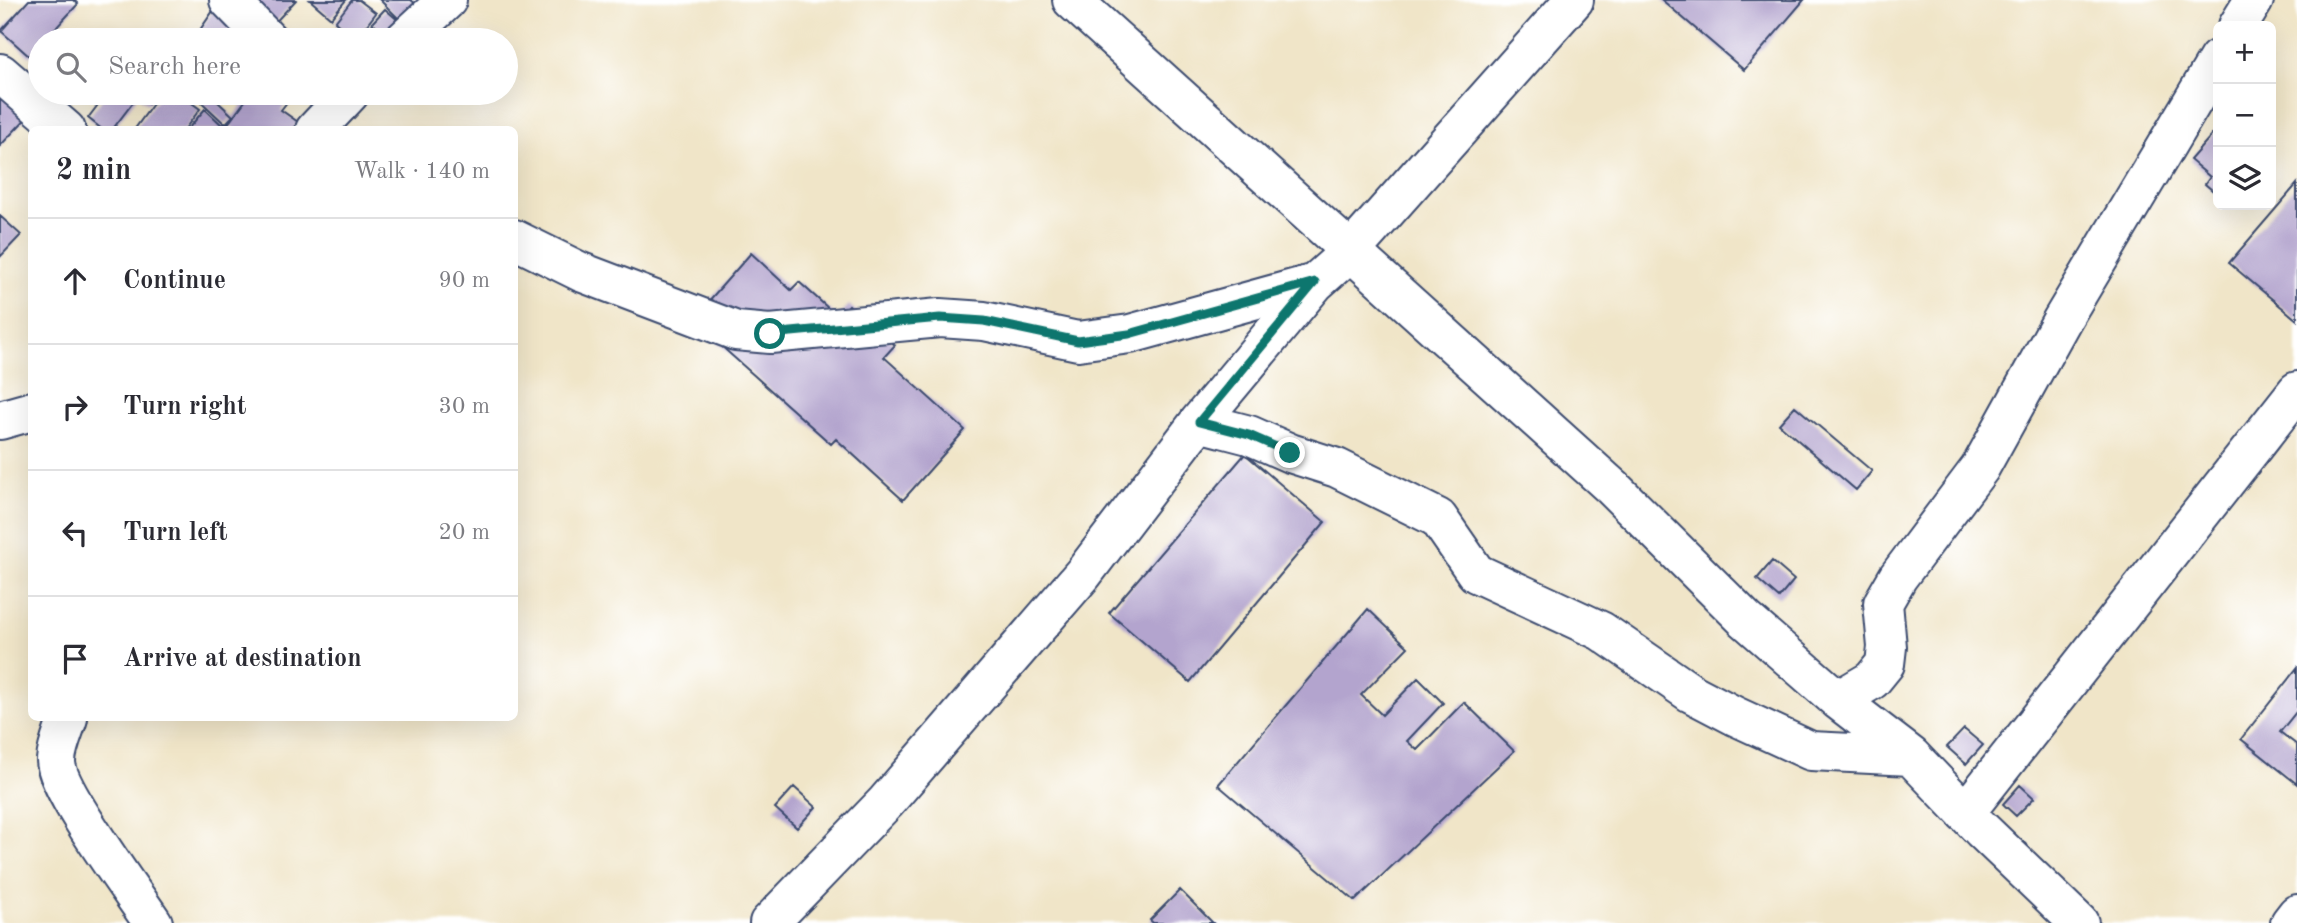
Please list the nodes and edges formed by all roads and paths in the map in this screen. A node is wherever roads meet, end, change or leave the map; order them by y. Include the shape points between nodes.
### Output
1 (229, 0) edge
2 (447, 0) edge
3 (1072, 0) edge
4 (1574, 0) edge
5 (2254, 0) edge
6 (2241, 21) edge
7 (256, 28) edge
8 (417, 28) edge
9 (2213, 68) edge
10 (0, 73) edge
11 (28, 97) edge
12 (37, 105) edge
13 (61, 126) edge
14 (518, 241) edge
15 (1351, 251) junction
16 (1315, 282) junction
17 (2297, 391) edge
18 (28, 412) edge
19 (0, 420) edge
20 (1199, 422) junction
21 (1838, 700) junction
22 (67, 721) edge
23 (1911, 756) junction
24 (1965, 813) junction
25 (2297, 914) edge
26 (778, 920) edge
27 (153, 923) edge
28 (2079, 923) edge
29 (2290, 923) edge

1 - 7 street
2 - 8 street
3 - 15 street
4 - 15 street
5 - 6 street
9 - 21 street via 2062,320 1980,468 1883,603 1888,647 1885,664 1872,680
10 - 11 street
12 - 13 street
14 - 16 street via 581,272 736,331 770,334 940,318 984,321 1078,341 1129,334
15 - 16 street
15 - 21 street via 1613,488 1745,620
16 - 20 street
17 - 24 street
18 - 19 street
20 - 23 street via 1337,468 1438,518 1476,573 1601,631 1691,693 1761,728 1811,751
20 - 26 street via 1083,574
21 - 23 street
22 - 27 street via 56,761 61,780
23 - 24 street
24 - 28 street
25 - 29 street

